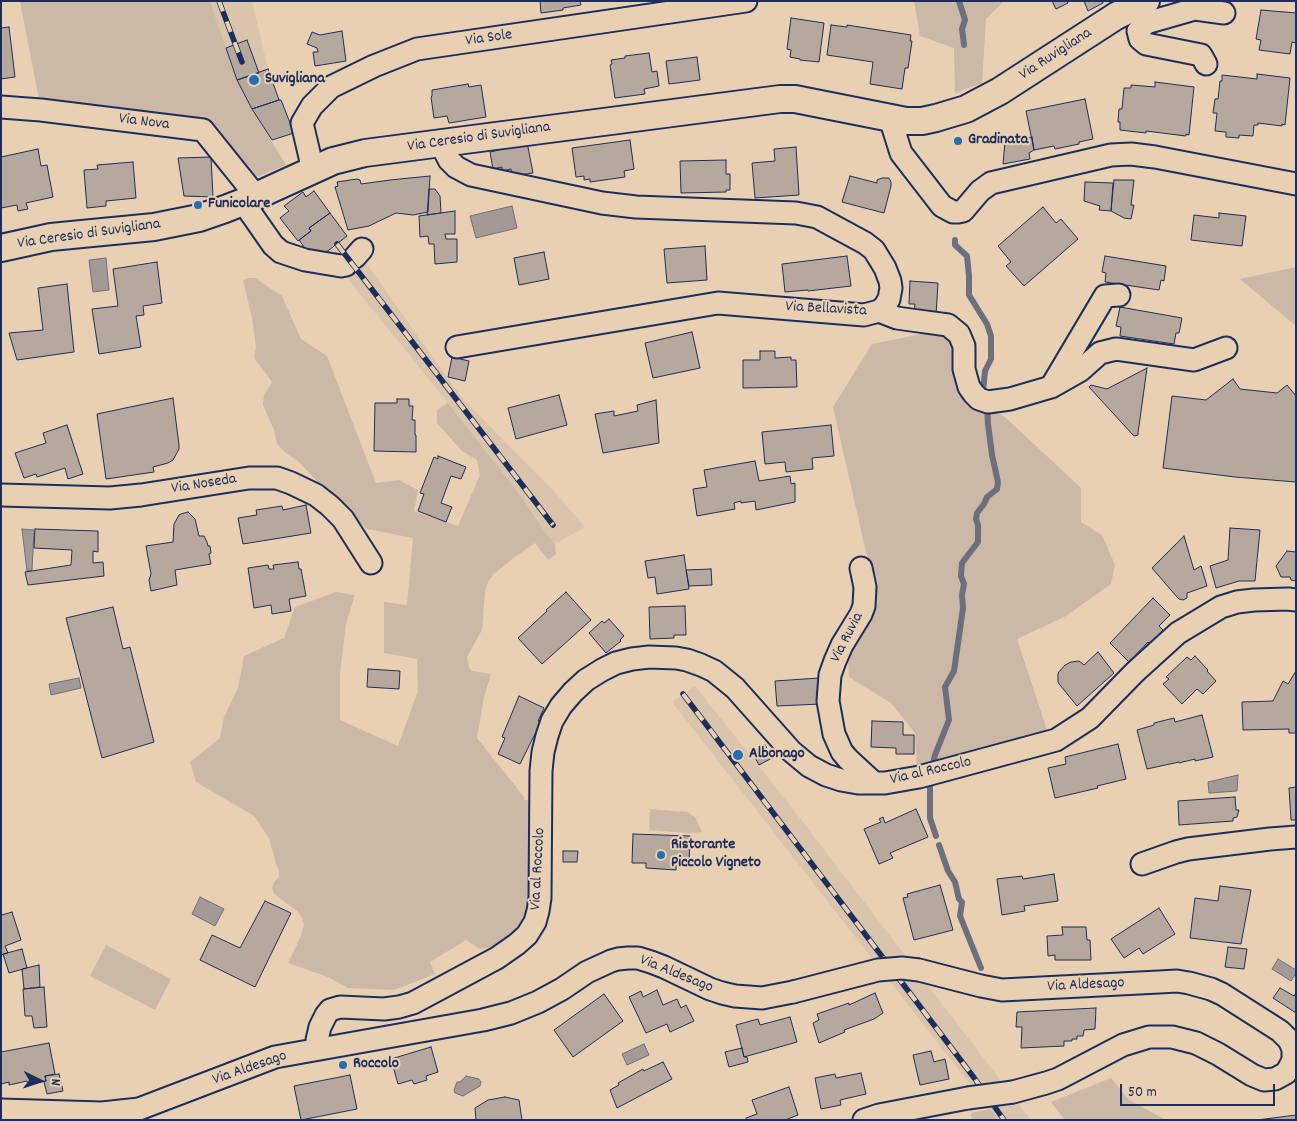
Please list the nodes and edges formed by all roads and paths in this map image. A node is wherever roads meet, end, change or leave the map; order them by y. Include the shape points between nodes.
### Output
1 (746, 1) edge
2 (1146, 1) edge
3 (1194, 5) edge
4 (1224, 13) dead end
5 (1206, 64) dead end
6 (1, 107) edge
7 (966, 109) joint
8 (890, 118) junction
9 (443, 142) junction
10 (312, 170) junction
11 (1296, 184) edge
12 (250, 199) junction
13 (1, 248) edge
14 (354, 257) dead end
15 (1119, 295) dead end
16 (878, 311) junction
17 (457, 347) dead end
18 (1226, 348) dead end
19 (1051, 387) junction
20 (1, 495) edge
21 (371, 563) dead end
22 (861, 568) dead end
23 (1296, 600) edge
24 (874, 783) junction
25 (1296, 838) edge
26 (1142, 864) dead end
27 (317, 1049) junction
28 (1293, 1069) edge
29 (1, 1110) edge
30 (140, 1114) edge
31 (864, 1120) edge

1 - 10 street, Via Sole via 417,49 331,87 312,106 302,124
2 - 7 main road, Via Ruvigliana via 1116,16 1000,91
3 - 4 street
3 - 5 street via 1146,23 1138,31 1146,44 1201,55
6 - 12 street, Via Nova via 203,130
7 - 8 main road, Via Ceresio di Suvigliana via 922,121
8 - 9 main road, Via Ceresio di Suvigliana via 809,101 780,99
8 - 11 street via 901,153 942,206 953,212 967,208 991,183 1110,155 1155,157
9 - 10 main road, Via Ceresio di Suvigliana via 365,153
9 - 16 street, Via Bellavista via 450,160 471,175 602,203 796,213 817,217 865,243 879,257 891,288 889,299
10 - 12 main road, Via Ceresio di Suvigliana
12 - 13 main road, Via Ceresio di Suvigliana via 178,223 51,237
12 - 14 street, Via Nova via 273,245 281,252 341,266
15 - 19 street via 1105,296
16 - 17 street, Via Bellavista via 864,315 718,304
16 - 19 street via 904,319 948,325 959,334 964,346 964,369 969,386 974,394 988,402
18 - 19 street via 1194,360 1116,349 1100,352 1081,370
20 - 21 street, Via Noseda via 110,498 250,478 278,478 316,495 330,506
22 - 24 street, Via Ruvia via 864,606 835,661 828,701 834,734 842,752
23 - 24 street, Via al Roccolo via 1254,600 1221,607 1178,633 1090,718 1056,740 919,777
24 - 27 street, Via al Roccolo via 841,780 809,766 791,751 735,688 701,665 676,658 649,657 616,663 586,680 561,706 547,736 541,771 540,898 527,935 497,958 413,1002 384,1009 347,1007 330,1010 320,1027
25 - 26 street via 1188,849
27 - 28 street, Via Aldesago, bridge via 511,1013 544,999 605,963 638,958 722,993 762,998 878,970 902,968 1002,990 1159,982 1200,985 1222,994 1280,1031 1292,1045
27 - 30 street, Via Aldesago via 275,1057
28 - 31 street, Via Aldesago, bridge via 1275,1079 1264,1080 1196,1043 1172,1037 1154,1037 1123,1044 1046,1083
29 - 30 street, Via Aldesago

